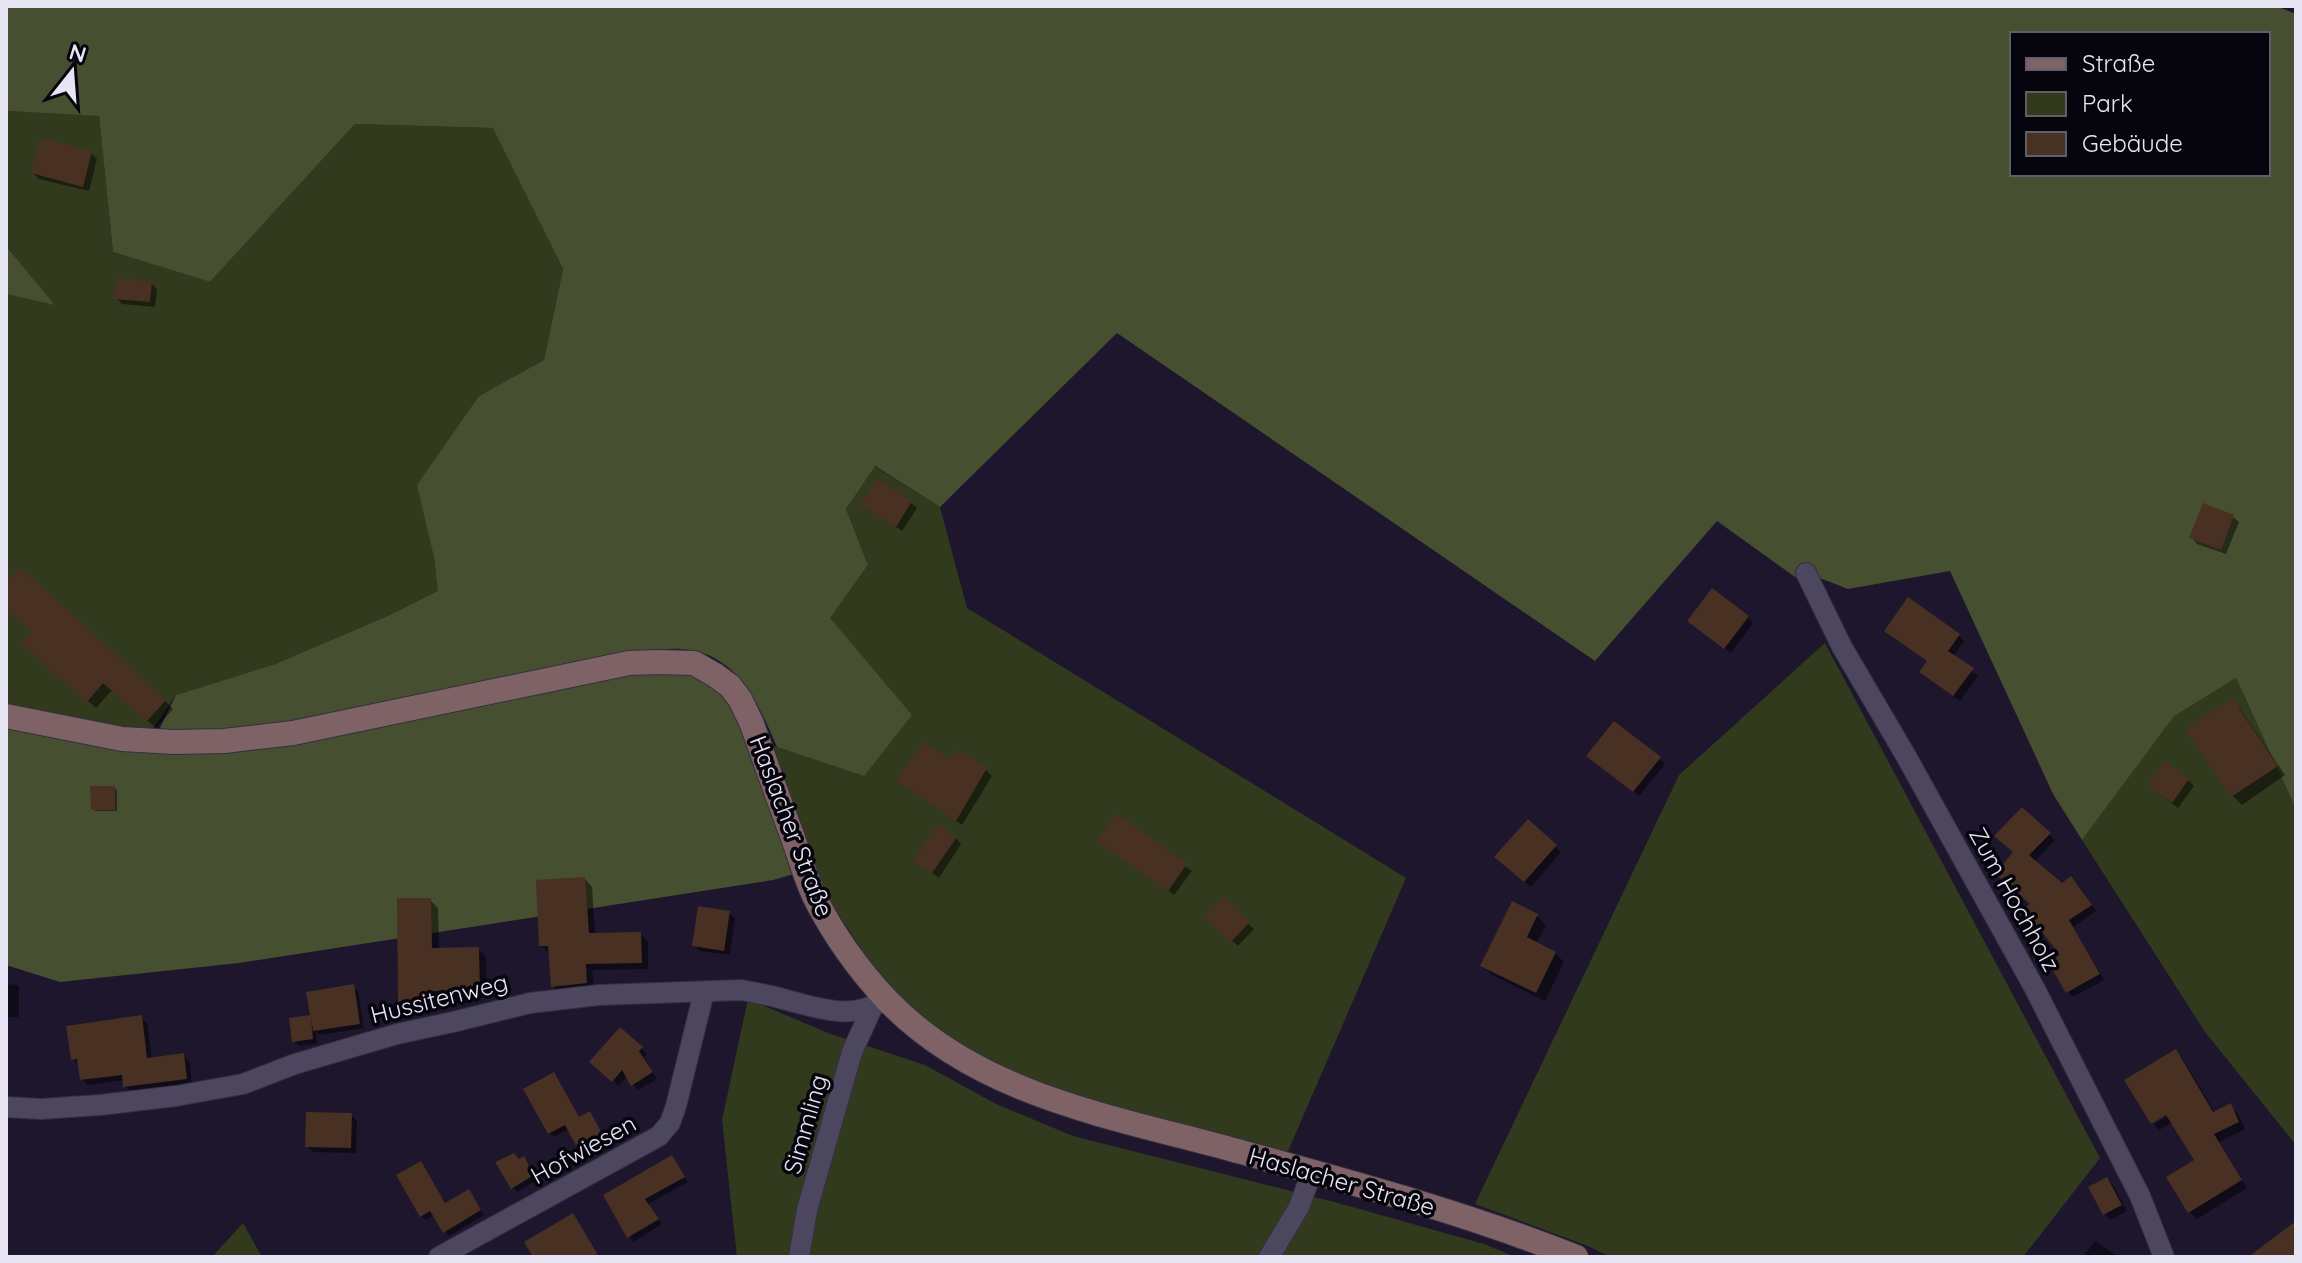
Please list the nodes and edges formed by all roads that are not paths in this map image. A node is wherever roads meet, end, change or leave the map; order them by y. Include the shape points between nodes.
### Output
1 (1806, 573) dead end
2 (6, 716) edge
3 (704, 992) junction
4 (879, 1004) junction
5 (6, 1107) edge
6 (1312, 1172) junction
7 (439, 1257) edge
8 (799, 1257) edge
9 (1269, 1257) edge
10 (1576, 1257) edge
11 (2164, 1257) edge

1 - 11 street, Zum Hochholz via 1842,647 2035,989 2140,1196
2 - 4 street, Haslacher Straße via 122,739 224,741 293,733 629,663 694,663 730,686 740,699 815,898
3 - 4 street, Hussitenweg via 741,990 823,1011
3 - 5 street, Hussitenweg via 530,1003 397,1034 243,1084 100,1105
3 - 7 street, Hofwiesen via 676,1106 659,1136
4 - 6 street, Haslacher Straße via 1012,1085
4 - 8 street, Simmling via 852,1052 807,1210
6 - 9 street via 1299,1207
6 - 10 street, Haslacher Straße via 1463,1216

